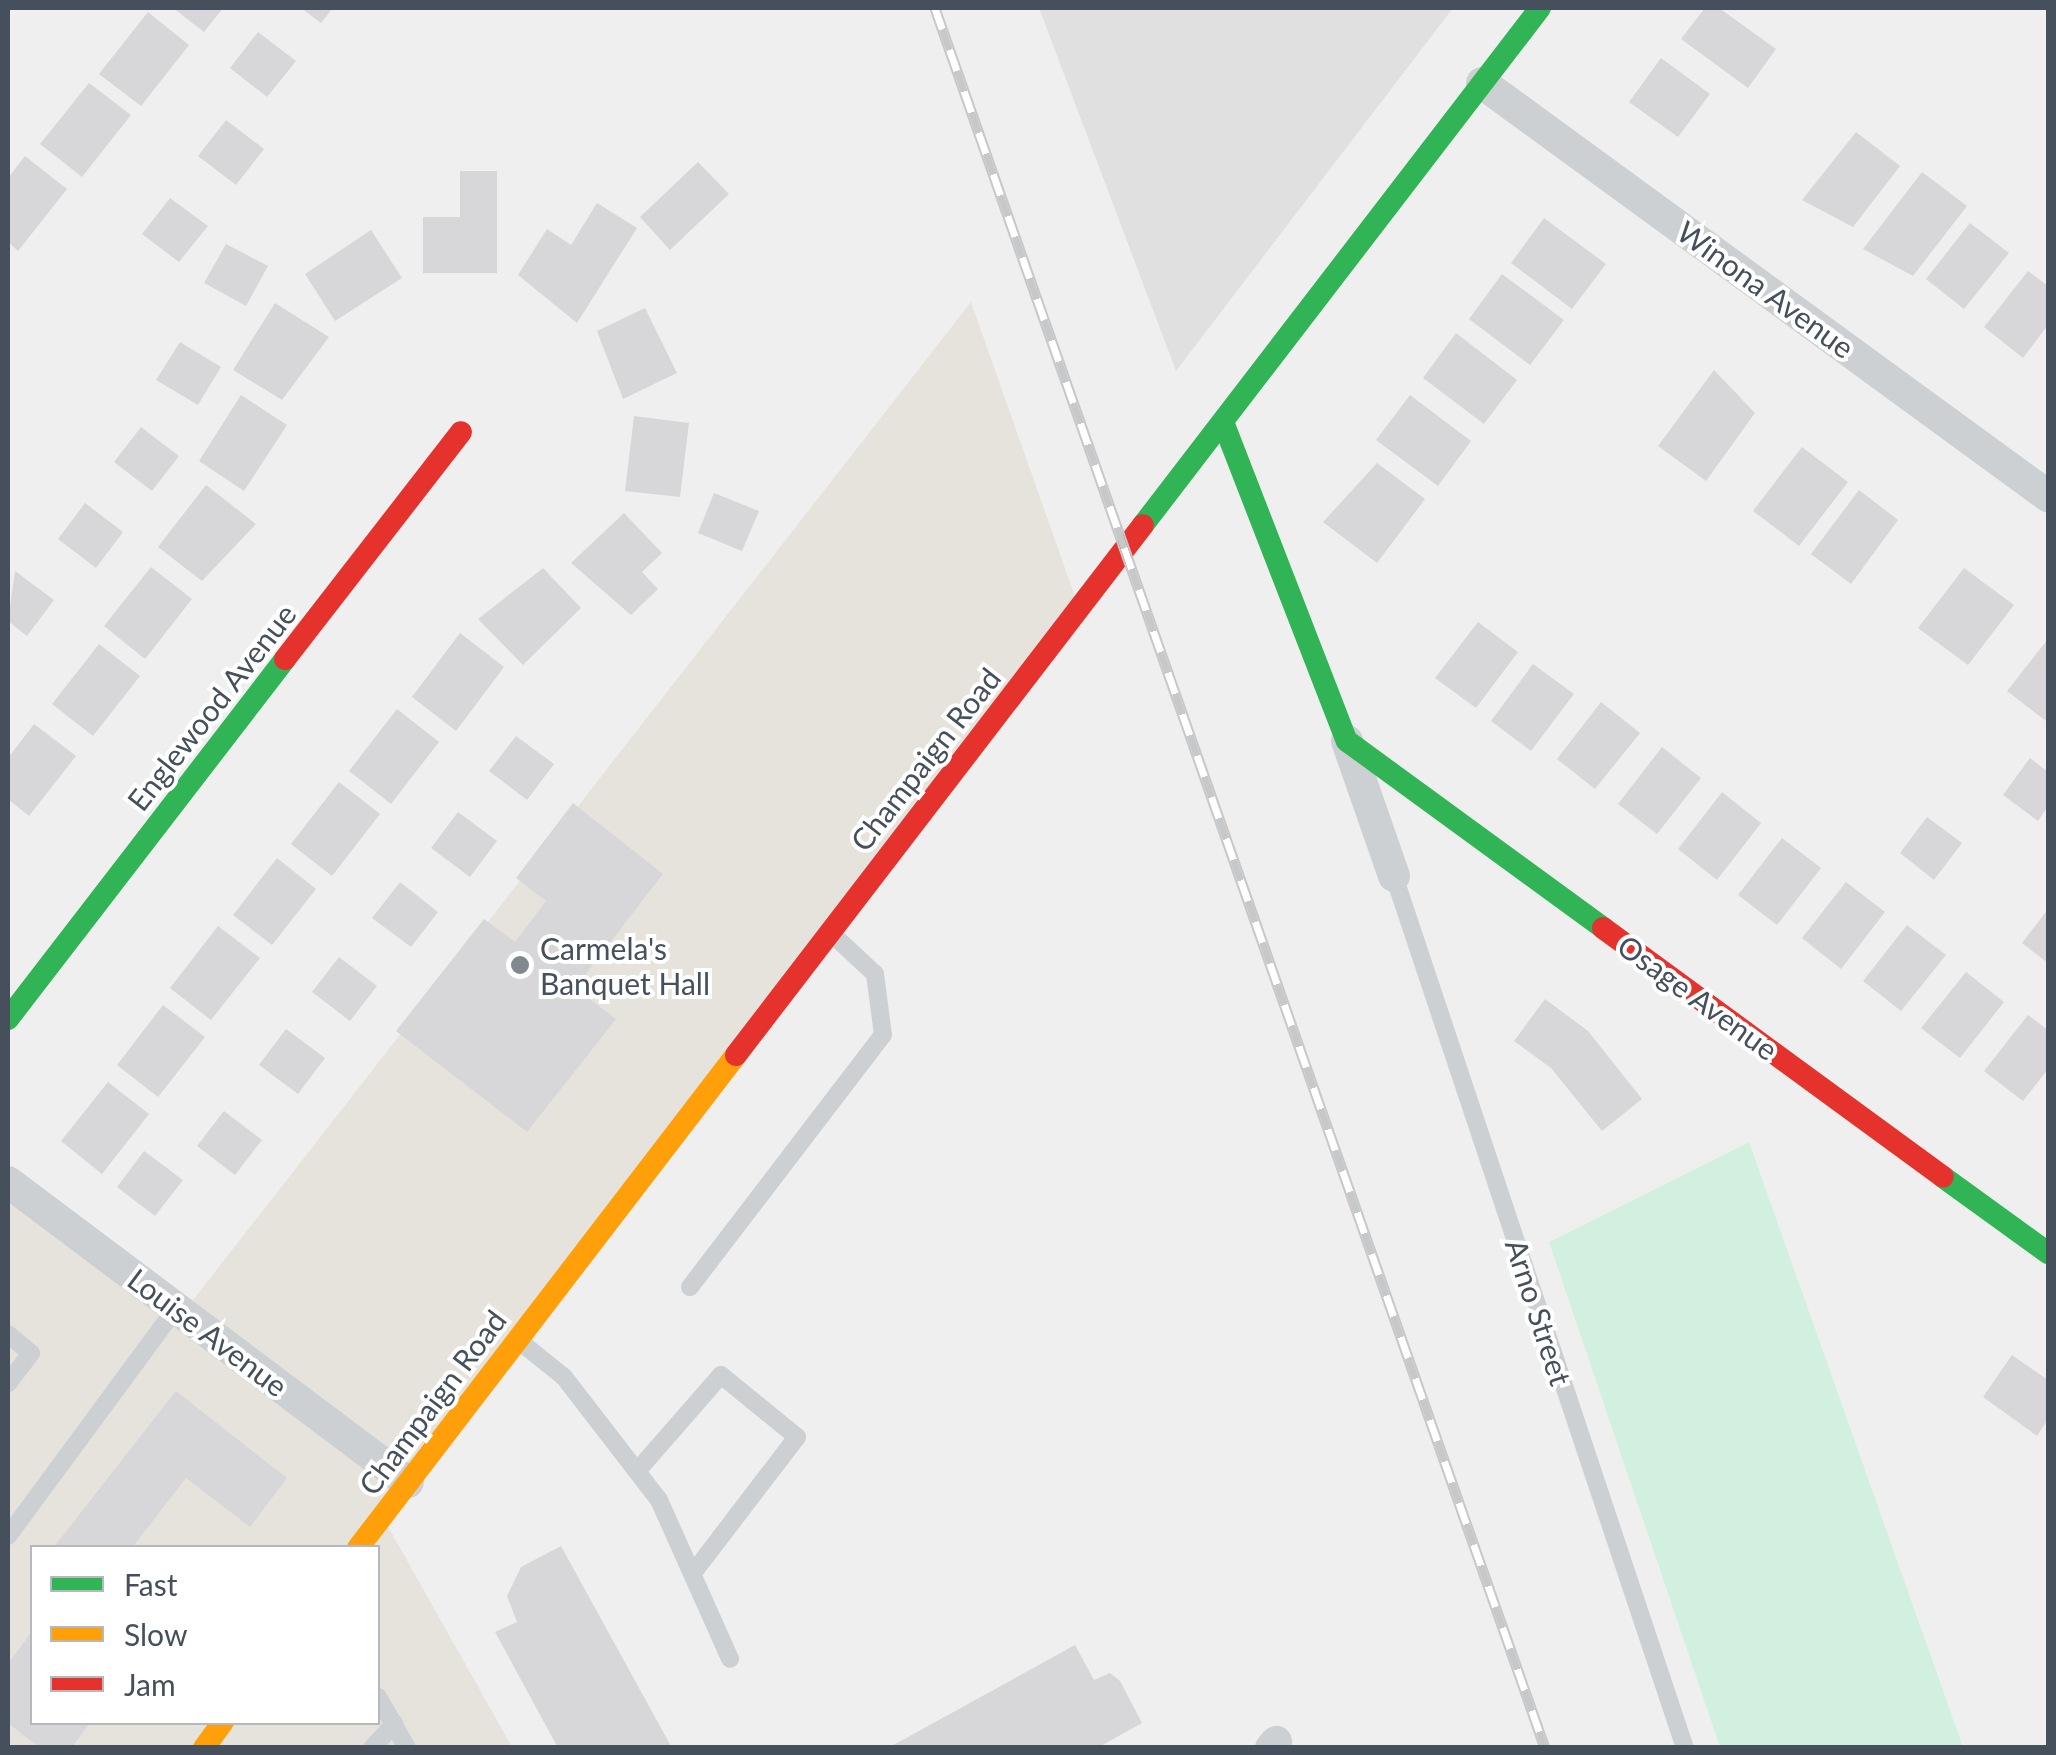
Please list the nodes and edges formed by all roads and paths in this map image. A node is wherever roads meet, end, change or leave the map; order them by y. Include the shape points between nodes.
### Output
1 (1540, 8) edge
2 (1482, 83) junction
3 (1223, 422) junction
4 (461, 432) dead end
5 (2048, 496) edge
6 (1347, 741) junction
7 (1394, 876) joint
8 (830, 932) junction
9 (8, 1019) edge
10 (8, 1182) edge
11 (2048, 1252) edge
12 (690, 1287) dead end
13 (176, 1308) junction
14 (8, 1334) edge
15 (517, 1339) junction
16 (8, 1384) edge
17 (638, 1470) junction
18 (408, 1482) junction
19 (8, 1536) edge
20 (360, 1545) edge
21 (693, 1573) junction
22 (730, 1659) dead end
23 (380, 1700) edge
24 (394, 1724) junction
25 (221, 1725) edge
26 (204, 1748) edge
27 (372, 1748) edge
28 (407, 1748) edge
29 (1685, 1748) edge

1 - 2 street, Champaign Road
2 - 3 street, Champaign Road
2 - 5 street, Winona Avenue
3 - 6 street
3 - 8 street, Champaign Road
4 - 9 street, Englewood Avenue
6 - 7 street
6 - 11 street, Osage Avenue
7 - 29 lane, Arno Street
8 - 12 lane via 874,974 884,1035
8 - 15 street, Champaign Road
10 - 13 street, Louise Avenue
13 - 18 street, Louise Avenue
13 - 19 lane
14 - 16 lane via 31,1353
15 - 17 lane via 564,1377
15 - 18 street, Champaign Road
17 - 21 lane
17 - 21 lane via 721,1376 797,1437
18 - 20 street, Champaign Road
21 - 22 lane
23 - 24 lane
24 - 27 lane
24 - 28 lane
25 - 26 street

